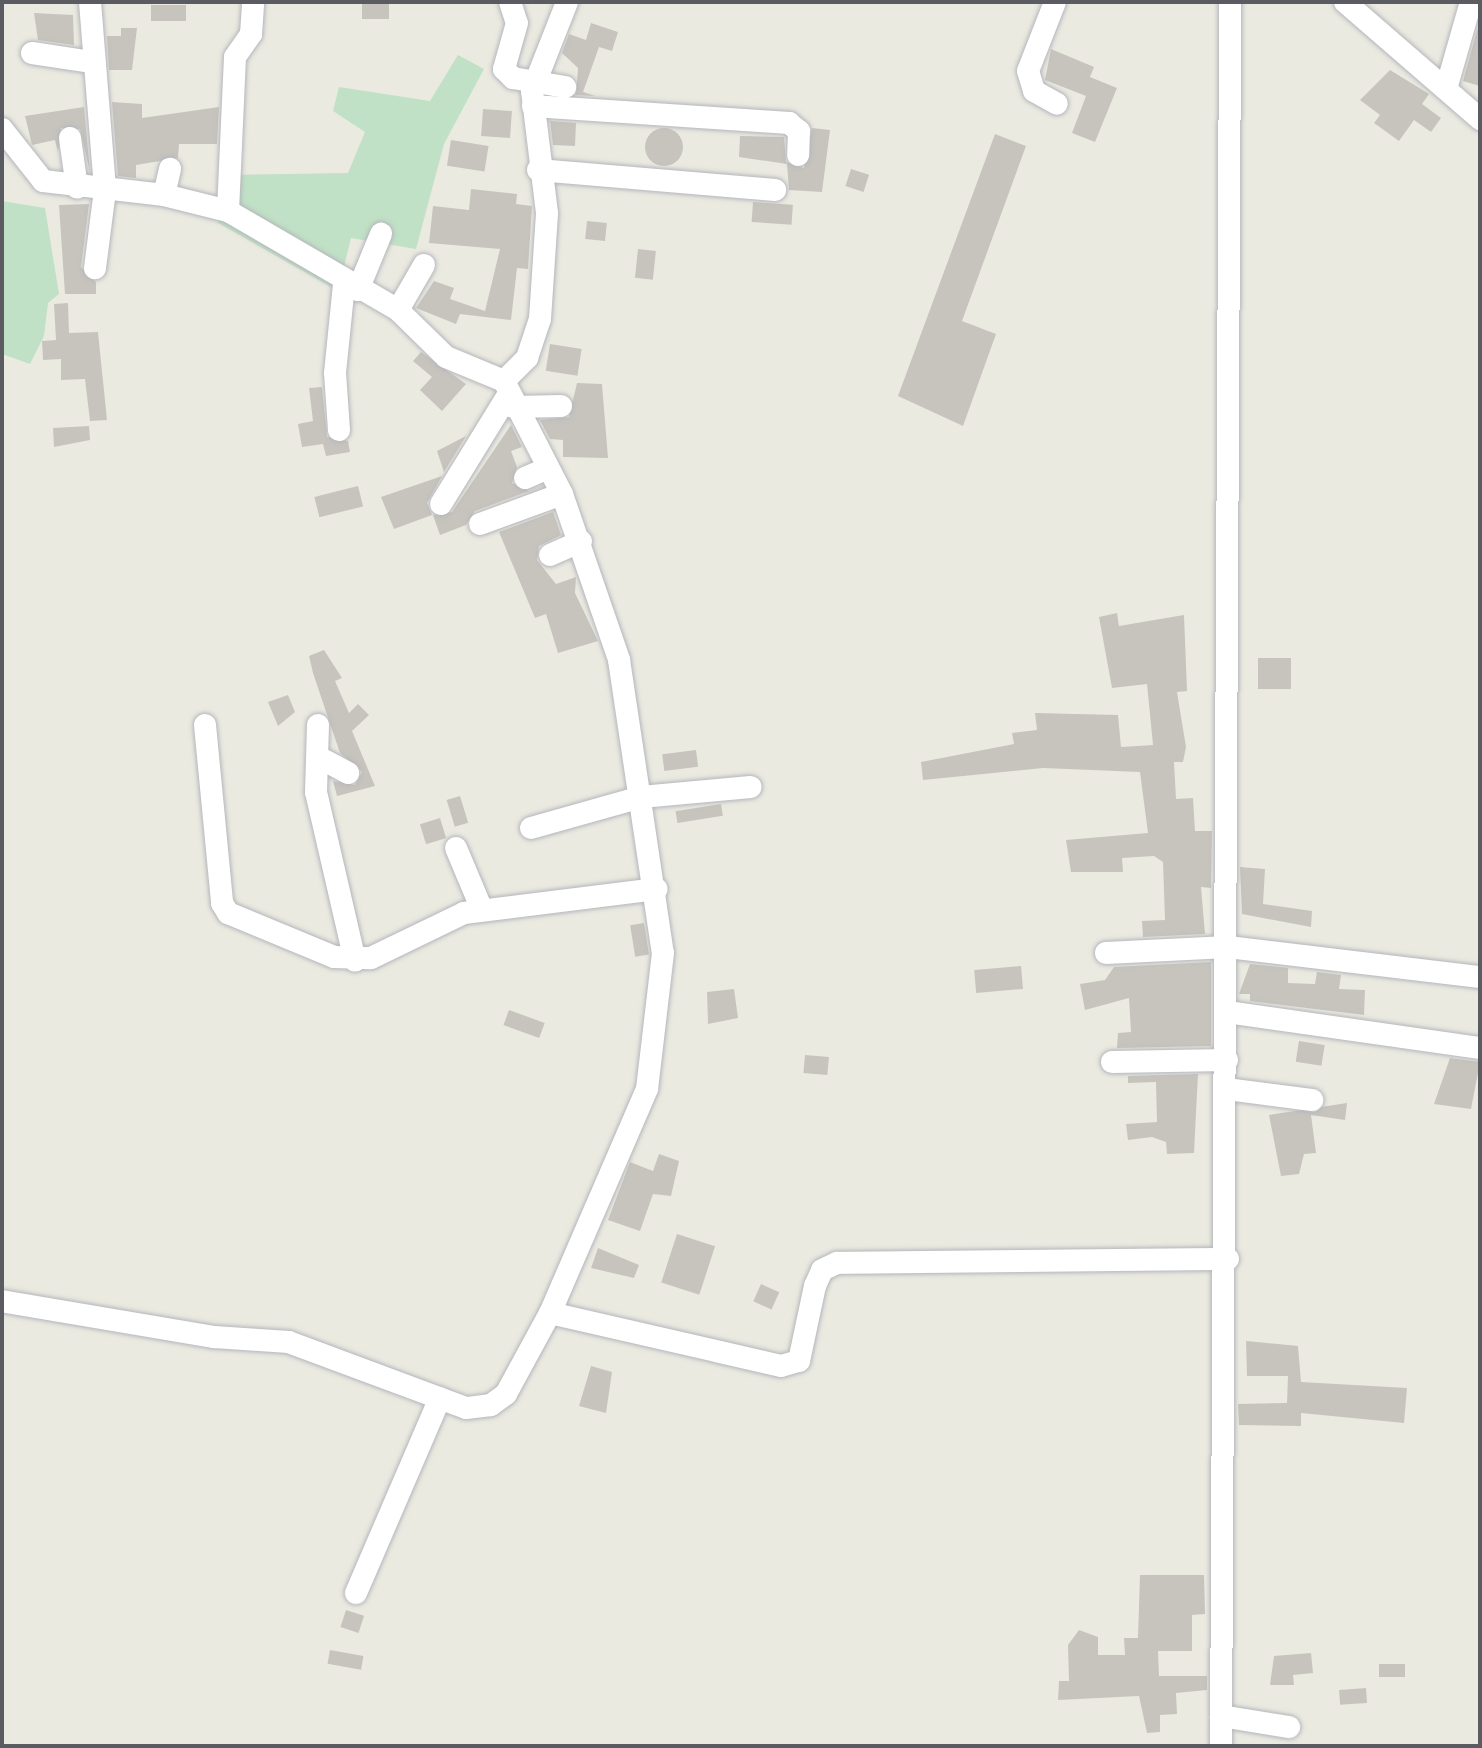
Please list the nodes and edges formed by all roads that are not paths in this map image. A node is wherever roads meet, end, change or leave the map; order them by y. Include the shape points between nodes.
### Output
1 (90, 2) edge
2 (253, 2) edge
3 (510, 2) edge
4 (567, 2) edge
5 (1055, 2) edge
6 (1230, 2) edge
7 (1345, 2) edge
8 (1471, 2) edge
9 (32, 53) dead end
10 (92, 62) junction
11 (533, 83) junction
12 (565, 87) dead end
13 (1446, 89) junction
14 (1057, 104) dead end
15 (533, 106) junction
16 (1480, 119) edge
17 (3, 138) edge
18 (70, 138) dead end
19 (798, 155) dead end
20 (170, 169) dead end
21 (538, 170) junction
22 (77, 188) junction
23 (105, 190) junction
24 (775, 190) dead end
25 (164, 195) junction
26 (228, 211) junction
27 (381, 234) dead end
28 (424, 265) dead end
29 (95, 268) dead end
30 (351, 287) junction
31 (398, 310) junction
32 (508, 394) junction
33 (561, 406) dead end
34 (339, 430) dead end
35 (548, 468) junction
36 (525, 478) dead end
37 (562, 494) junction
38 (441, 504) dead end
39 (480, 524) dead end
40 (581, 541) junction
41 (550, 555) dead end
42 (205, 725) dead end
43 (318, 725) dead end
44 (320, 758) junction
45 (348, 773) dead end
46 (751, 787) dead end
47 (641, 797) junction
48 (531, 828) dead end
49 (456, 848) dead end
50 (657, 889) junction
51 (482, 910) junction
52 (1228, 947) junction
53 (1106, 953) dead end
54 (355, 961) junction
55 (1480, 977) edge
56 (1227, 1012) junction
57 (1480, 1048) edge
58 (1227, 1060) junction
59 (1112, 1062) dead end
60 (1227, 1089) junction
61 (1312, 1100) dead end
62 (1228, 1259) junction
63 (2, 1301) edge
64 (550, 1313) junction
65 (440, 1398) junction
66 (356, 1593) dead end
67 (1221, 1716) junction
68 (1289, 1727) dead end
69 (1221, 1746) edge

1 - 10 street
2 - 26 street via 251,34 235,57
3 - 11 street via 517,23 504,69
4 - 11 street
5 - 14 street via 1028,71 1034,91
6 - 52 street
7 - 13 street
8 - 13 street
9 - 10 street
10 - 23 street
11 - 12 street
11 - 15 street
13 - 16 street
15 - 19 street via 789,123 799,131
15 - 21 street
17 - 22 street via 36,176
18 - 22 street
20 - 25 street
21 - 24 street
21 - 32 street via 547,213 540,319
22 - 23 street
23 - 25 street
23 - 29 street
25 - 26 street
26 - 30 street
27 - 30 street
28 - 31 street
30 - 31 street
30 - 34 street via 335,373
31 - 32 street via 446,357
32 - 33 street
32 - 35 street
32 - 38 street
35 - 36 street
35 - 37 street
37 - 39 street
37 - 40 street
40 - 41 street
40 - 47 street via 619,660
42 - 54 street via 228,913
43 - 44 street
44 - 45 street
44 - 54 street via 316,792
46 - 47 street
47 - 48 street
47 - 50 street
49 - 51 street
50 - 51 street
50 - 64 street via 663,953 647,1089
51 - 54 street via 431,923
52 - 53 street
52 - 55 street
52 - 56 street
56 - 57 street
56 - 58 street
58 - 59 street
58 - 60 street
60 - 61 street
60 - 62 street
62 - 64 street via 837,1263 822,1270 815,1286 799,1361 781,1366
62 - 67 street
63 - 65 street via 214,1337 289,1342
64 - 65 street via 506,1394 491,1405 466,1408
65 - 66 street
67 - 68 street
67 - 69 street

